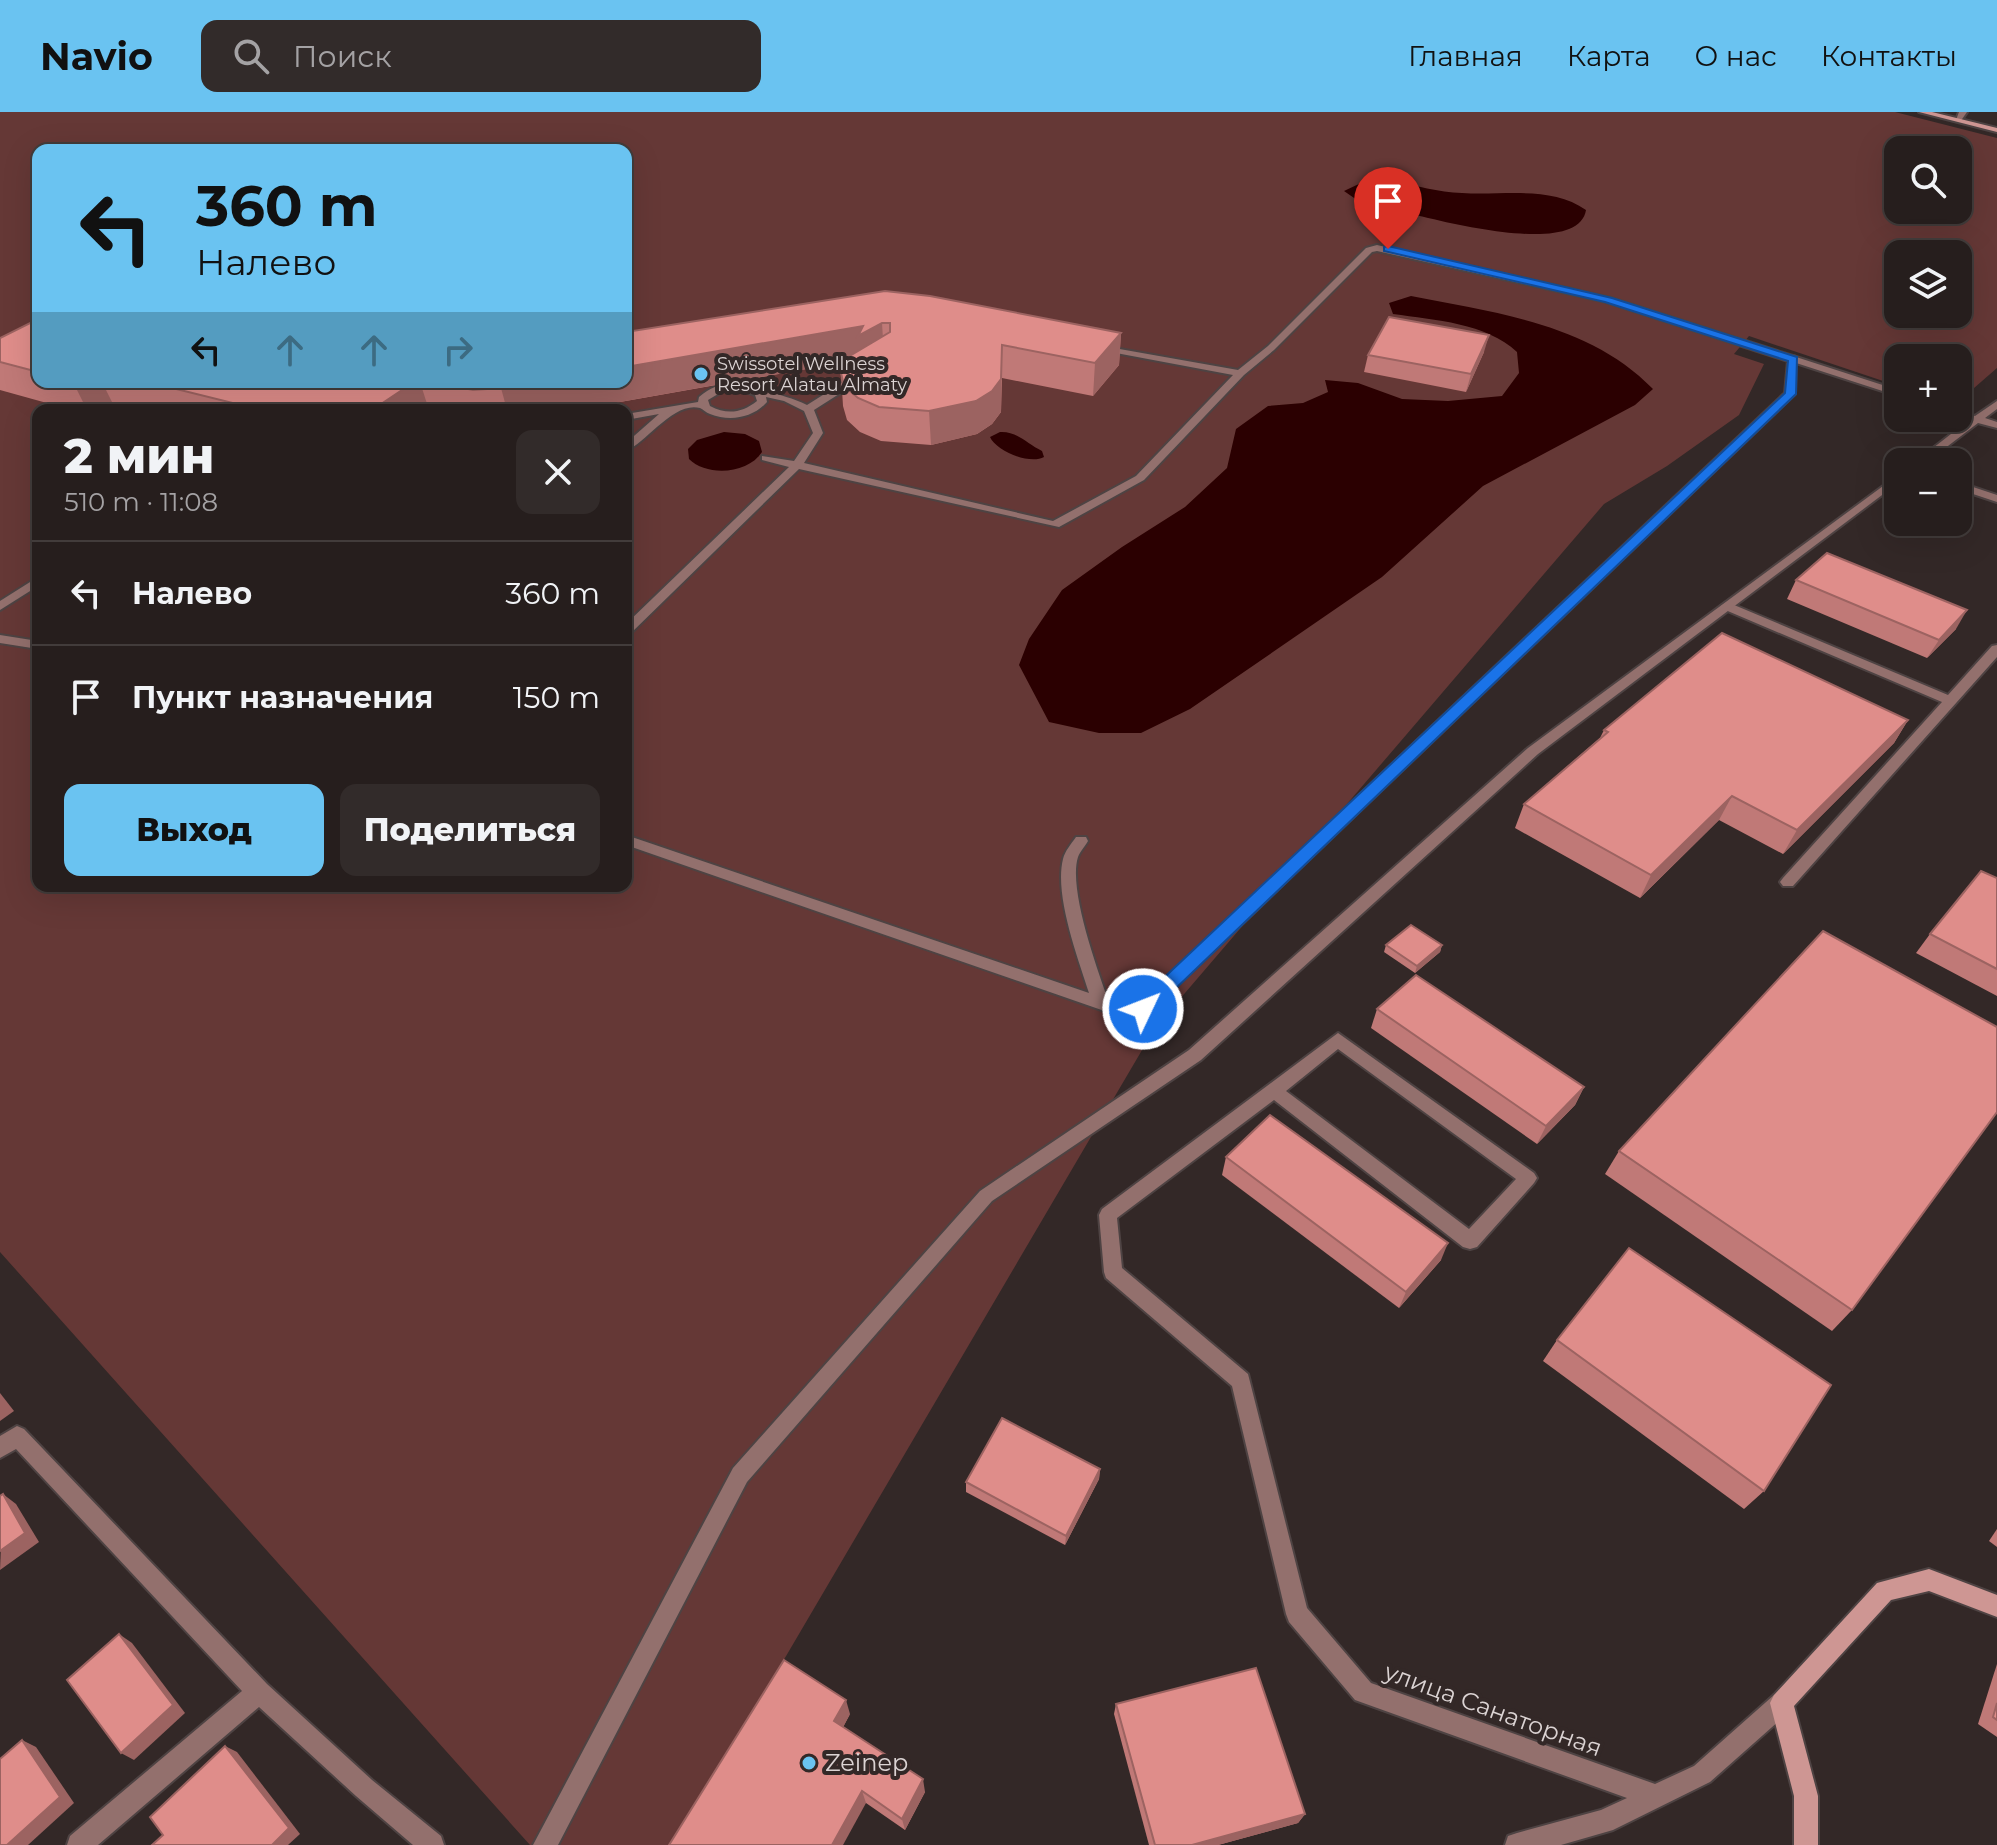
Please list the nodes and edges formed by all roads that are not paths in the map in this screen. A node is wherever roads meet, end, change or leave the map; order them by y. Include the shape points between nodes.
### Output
1 (1923, 112) edge
2 (1961, 116) edge
3 (1997, 130) edge
4 (1084, 344) edge
5 (1793, 359) junction
6 (874, 368) edge
7 (1240, 373) junction
8 (1884, 388) edge
9 (760, 393) junction
10 (703, 404) junction
11 (1997, 404) edge
12 (673, 409) junction
13 (808, 409) junction
14 (632, 416) edge
15 (1972, 419) edge
16 (1975, 420) junction
17 (1997, 425) edge
18 (632, 443) edge
19 (1938, 448) edge
20 (766, 458) dead end
21 (797, 465) junction
22 (1884, 488) edge
23 (1972, 490) edge
24 (1997, 499) edge
25 (32, 585) edge
26 (0, 606) edge
27 (1727, 606) junction
28 (632, 625) edge
29 (0, 639) edge
30 (32, 644) edge
31 (1997, 649) edge
32 (1950, 701) junction
33 (1081, 841) dead end
34 (632, 842) edge
35 (1788, 882) dead end
36 (1101, 1004) junction
37 (1274, 1091) junction
38 (0, 1448) edge
39 (1997, 1606) edge
40 (259, 1692) junction
41 (1782, 1703) junction
42 (1656, 1796) junction
43 (79, 1845) edge
44 (432, 1845) edge
45 (545, 1845) edge
46 (1517, 1845) edge
47 (1806, 1845) edge

1 - 2 street
2 - 3 street
4 - 7 street
5 - 7 street via 1608,300 1377,248
5 - 8 street
5 - 36 street via 1790,394 1143,1009 1122,1011
6 - 13 street
7 - 21 street via 1140,478 1055,525
9 - 10 street via 730,387 707,395
9 - 10 street via 762,402 745,413 717,414
9 - 13 street
10 - 12 street
11 - 16 street
12 - 14 street
12 - 18 street
13 - 21 street via 818,433
15 - 16 street
16 - 17 street
16 - 19 street
20 - 21 street
21 - 28 street
22 - 27 street
23 - 24 street
25 - 26 street
27 - 32 street
27 - 45 street via 1533,751 1195,1055 986,1196 740,1475
29 - 30 street
31 - 32 street
32 - 35 street
33 - 36 street via 1071,859 1072,889 1084,956
34 - 36 street
37 - 37 street, улица Санаторная via 1470,1241 1528,1178 1338,1040
37 - 42 street, улица Санаторная via 1108,1215 1113,1272 1241,1381 1297,1614 1363,1692
38 - 40 street via 17,1436
39 - 41 street via 1929,1580 1885,1591
40 - 43 street
40 - 44 street
41 - 42 street via 1702,1774
41 - 47 street via 1806,1796
42 - 46 street via 1604,1821

